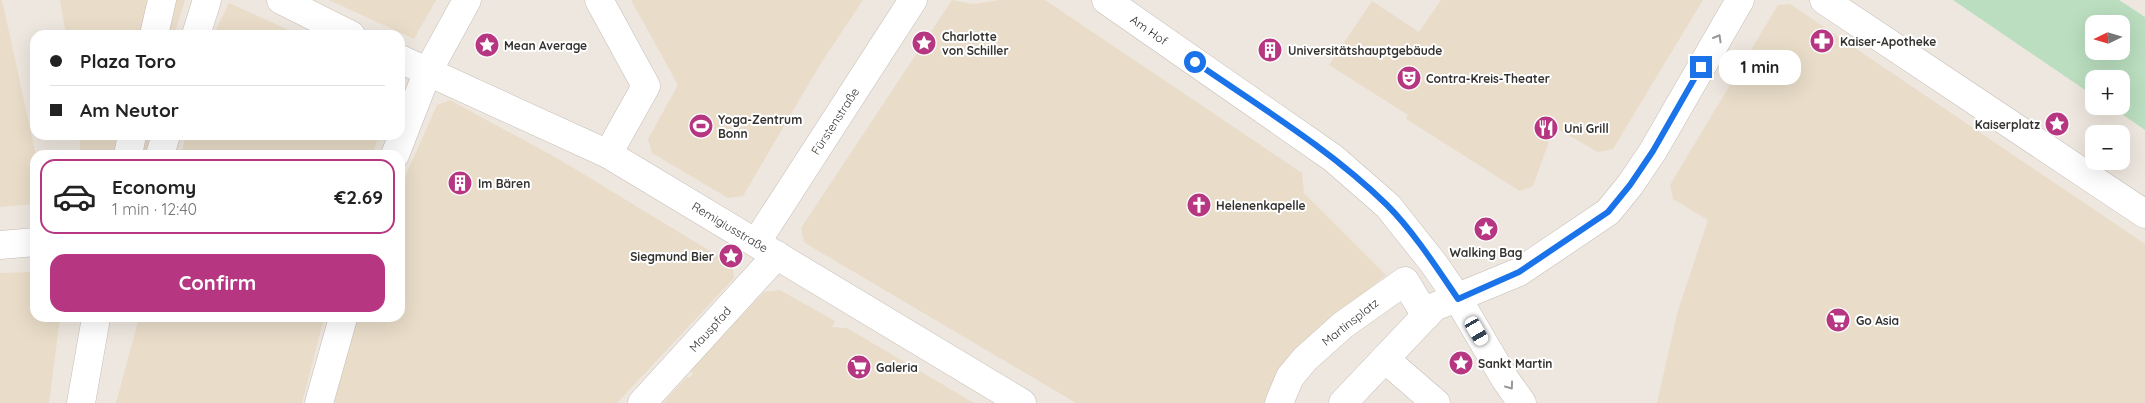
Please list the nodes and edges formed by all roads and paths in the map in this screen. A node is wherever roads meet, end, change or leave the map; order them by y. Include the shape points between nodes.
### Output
1 (162, 0) edge
2 (207, 0) edge
3 (281, 0) edge
4 (467, 0) edge
5 (600, 0) edge
6 (913, 0) edge
7 (1106, 0) edge
8 (1740, 0) edge
9 (1824, 0) edge
10 (155, 30) edge
11 (198, 30) edge
12 (341, 30) edge
13 (405, 61) edge
14 (427, 72) junction
15 (405, 127) edge
16 (608, 154) junction
17 (2145, 214) edge
18 (30, 242) edge
19 (0, 245) edge
20 (767, 249) junction
21 (1458, 299) junction
22 (1426, 316) junction
23 (95, 322) edge
24 (342, 322) edge
25 (1385, 359) junction
26 (81, 403) edge
27 (319, 403) edge
28 (642, 403) edge
29 (1022, 403) edge
30 (1278, 403) edge
31 (1343, 403) edge
32 (1436, 403) edge
33 (1522, 403) edge

1 - 10 street
2 - 11 street
3 - 12 street
4 - 14 street
5 - 16 street via 646,86
6 - 20 street, Fürstenstraße
7 - 21 street, Am Hof via 1333,158 1388,206
21 -> 8 street via 1519,272 1608,212 1653,151
9 - 17 street
13 - 14 street, Remigiusstraße
14 - 15 street
14 - 16 street, Remigiusstraße
16 - 20 street, Remigiusstraße
18 - 19 street
20 - 28 street, Mauspfad
20 - 29 street, Remigiusstraße
21 - 22 street via 1434,307
21 -> 33 street
22 - 25 street
22 - 30 street, Martinsplatz via 1405,281 1343,326 1305,359 1290,377
23 - 26 street
24 - 27 street
25 - 31 street
25 - 32 street

